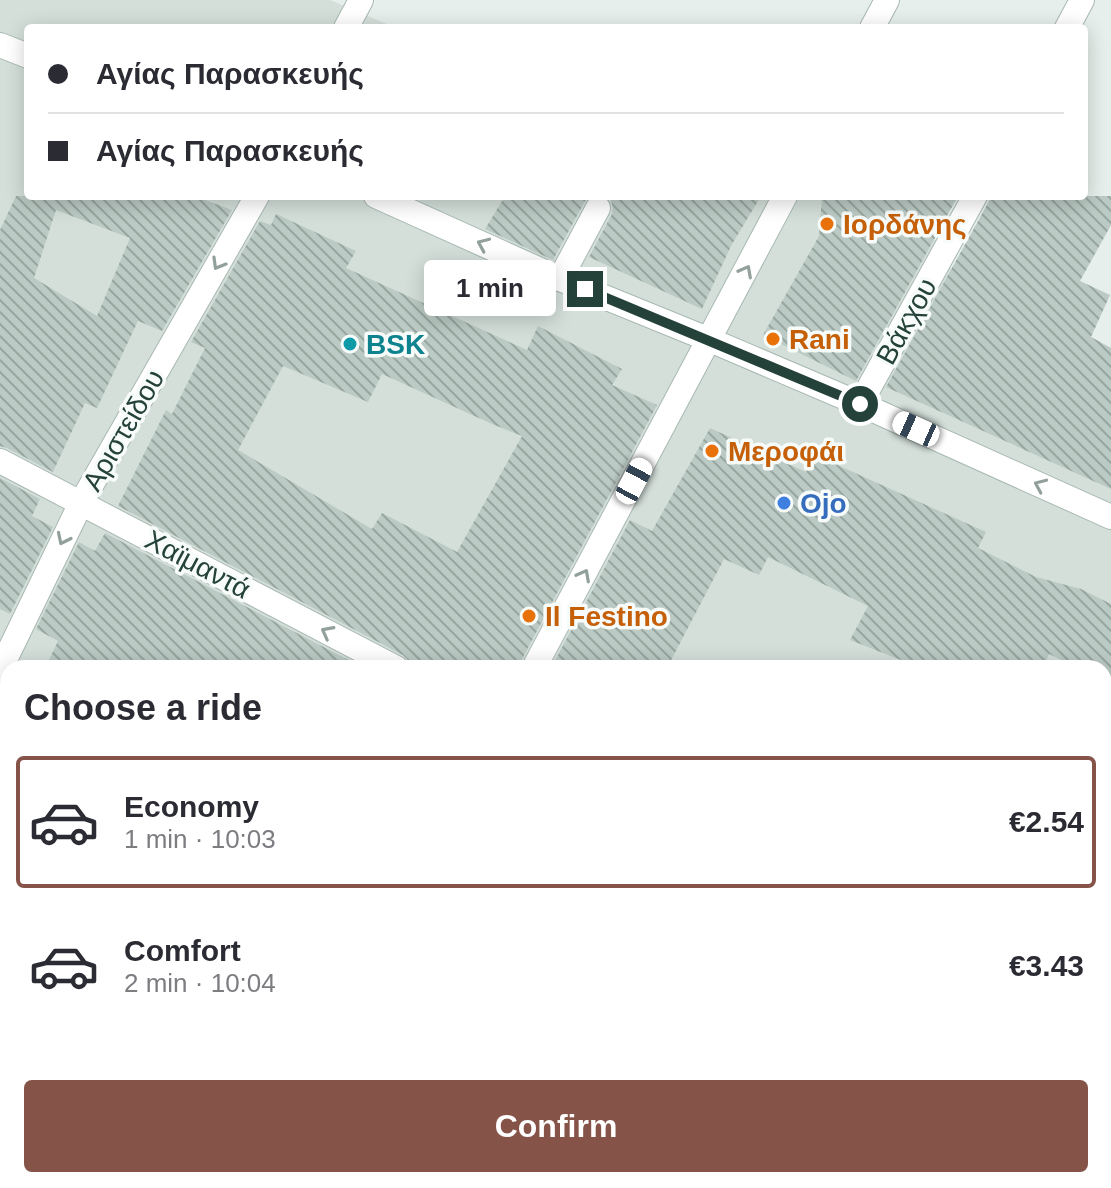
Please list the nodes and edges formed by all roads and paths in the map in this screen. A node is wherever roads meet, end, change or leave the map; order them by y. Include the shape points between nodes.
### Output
1 (361, 0) edge
2 (887, 0) edge
3 (1082, 0) edge
4 (348, 24) edge
5 (874, 24) edge
6 (1069, 24) edge
7 (0, 45) edge
8 (24, 54) edge
9 (255, 200) edge
10 (385, 200) edge
11 (783, 200) edge
12 (973, 200) edge
13 (598, 208) dead end
14 (560, 279) junction
15 (710, 340) junction
16 (860, 404) junction
17 (0, 461) edge
18 (81, 503) junction
19 (1111, 517) edge
20 (5, 660) edge
21 (381, 660) edge
22 (538, 660) edge

1 - 4 street
2 - 5 street
3 - 6 street
7 - 8 street
9 -> 18 street, Αριστείδου
14 -> 10 street
15 -> 11 street
12 - 16 street, Βάκχου
13 - 14 street
14 - 15 street
15 - 16 street
22 -> 15 street
19 -> 16 street
17 - 18 street, Χαϊμαντά
18 -> 20 street, Αριστείδου
21 -> 18 street, Χαϊμαντά

